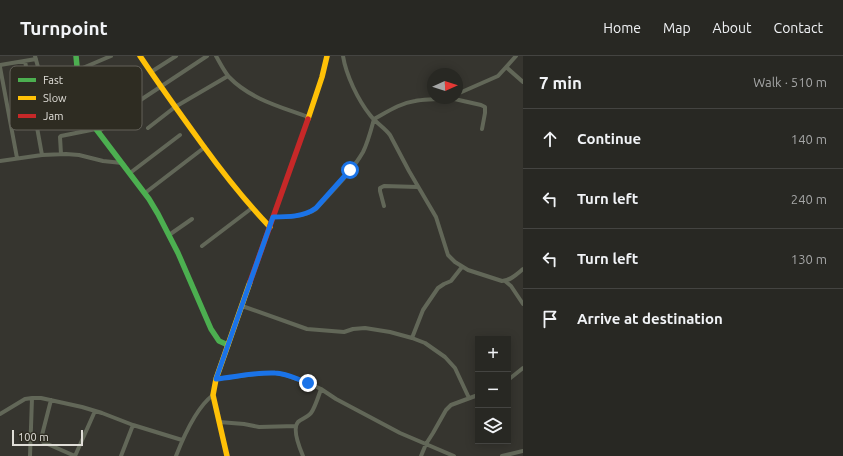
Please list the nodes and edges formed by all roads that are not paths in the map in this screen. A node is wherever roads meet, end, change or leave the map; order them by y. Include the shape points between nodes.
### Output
1 (76, 56) edge
2 (111, 56) edge
3 (140, 56) edge
4 (176, 56) edge
5 (207, 56) edge
6 (216, 56) edge
7 (327, 56) edge
8 (343, 56) edge
9 (516, 56) edge
10 (35, 58) edge
11 (25, 61) junction
12 (0, 66) edge
13 (26, 66) edge
14 (77, 66) edge
15 (87, 66) edge
16 (506, 67) junction
17 (151, 72) junction
18 (228, 76) junction
19 (523, 82) edge
20 (161, 86) junction
21 (463, 91) edge
22 (142, 99) edge
23 (427, 100) edge
24 (463, 101) edge
25 (175, 107) junction
26 (308, 117) junction
27 (374, 119) junction
28 (10, 120) edge
29 (148, 128) dead end
30 (482, 129) dead end
31 (12, 130) edge
32 (38, 130) edge
33 (97, 130) joint
34 (180, 135) dead end
35 (205, 147) junction
36 (61, 154) junction
37 (42, 155) junction
38 (17, 158) junction
39 (0, 161) edge
40 (122, 163) junction
41 (130, 173) junction
42 (418, 187) junction
43 (145, 193) junction
44 (384, 206) dead end
45 (252, 208) junction
46 (273, 217) junction
47 (192, 219) dead end
48 (270, 227) junction
49 (169, 235) junction
50 (202, 246) dead end
51 (462, 267) junction
52 (523, 269) edge
53 (505, 281) junction
54 (523, 304) edge
55 (242, 306) junction
56 (412, 338) junction
57 (228, 345) junction
58 (523, 368) edge
59 (511, 378) edge
60 (216, 379) junction
61 (321, 389) junction
62 (213, 395) junction
63 (475, 396) edge
64 (32, 398) junction
65 (469, 398) junction
66 (51, 400) junction
67 (95, 411) junction
68 (0, 414) edge
69 (219, 422) junction
70 (133, 425) junction
71 (296, 426) junction
72 (182, 440) junction
73 (426, 444) junction
74 (523, 452) edge
75 (30, 456) edge
76 (75, 456) edge
77 (120, 456) edge
78 (176, 456) edge
79 (227, 456) edge
80 (303, 456) edge
81 (421, 456) edge
82 (454, 456) edge
83 (502, 456) edge

1 - 14 street
2 - 15 street
3 - 17 street
4 - 17 street
5 - 20 street
6 - 18 street
7 - 26 street
8 - 27 street via 348,76
9 - 16 street
10 - 11 street
11 - 12 street
11 - 13 street
12 - 28 street
16 - 19 street
16 - 21 street via 498,76
17 - 20 street
18 - 25 street
18 - 26 street via 252,94
20 - 22 street
20 - 25 street
23 - 27 street via 402,104
24 - 30 street via 485,107
25 - 29 street
25 - 35 street
26 - 46 street
27 - 42 street via 387,130
27 - 46 street via 363,152 316,208 305,214 287,218
31 - 38 street
32 - 37 street
33 - 36 street via 61,136
33 - 40 street
34 - 41 street
35 - 43 street
35 - 45 street
36 - 37 street
36 - 40 street
37 - 38 street
38 - 39 street
40 - 41 street
41 - 43 street
42 - 44 street via 380,188
42 - 51 street via 436,217 448,255
43 - 49 street
45 - 48 street
45 - 50 street
46 - 48 street
47 - 49 street
48 - 55 street
49 - 57 street via 213,333 219,341
51 - 53 street
51 - 56 street via 451,281 438,288 423,310
52 - 53 street
53 - 54 street
55 - 56 street via 308,329 344,332 353,328 365,328
55 - 57 street
56 - 65 street via 425,343 445,357 455,368
57 - 60 street
58 - 59 street
60 - 61 street via 276,373
60 - 62 street
61 - 71 street via 311,414
61 - 73 street via 400,433
62 - 69 street
62 - 72 street via 206,400
63 - 65 street
64 - 66 street
64 - 68 street via 25,399
64 - 75 street
65 - 73 street via 446,410
66 - 67 street
66 - 76 street via 43,428 43,442
67 - 70 street
67 - 76 street
69 - 71 street via 259,427
69 - 79 street
70 - 72 street
70 - 77 street
71 - 80 street
72 - 78 street
73 - 81 street
73 - 82 street
74 - 83 street

